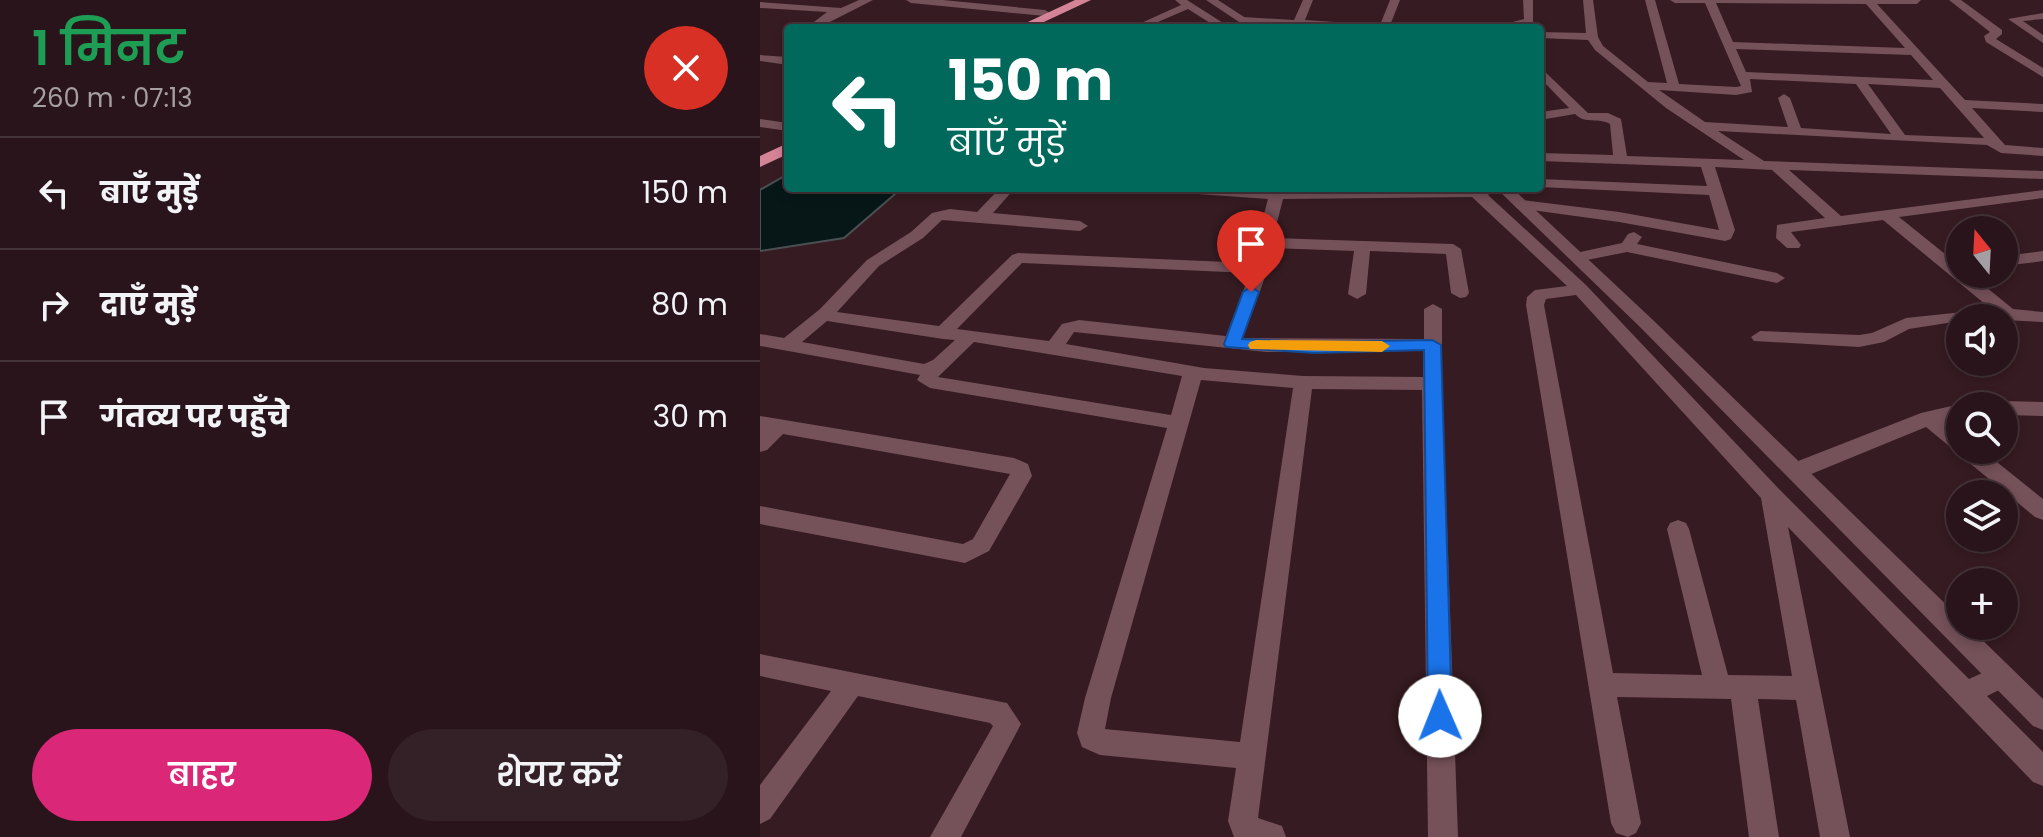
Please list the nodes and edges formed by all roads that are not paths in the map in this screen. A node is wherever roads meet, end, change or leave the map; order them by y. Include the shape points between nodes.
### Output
1 (868, 0) edge
2 (911, 0) edge
3 (1072, 0) edge
4 (1085, 0) edge
5 (1211, 0) edge
6 (1308, 0) edge
7 (1395, 0) edge
8 (1528, 0) edge
9 (1588, 0) edge
10 (1650, 0) edge
11 (1675, 0) edge
12 (1709, 0) edge
13 (1954, 0) edge
14 (1917, 1) edge
15 (761, 2) edge
16 (1870, 2) junction
17 (1185, 3) edge
18 (1045, 13) junction
19 (2043, 16) edge
20 (829, 17) junction
21 (1243, 20) junction
22 (1298, 23) junction
23 (818, 24) edge
24 (1027, 24) edge
25 (1029, 24) edge
26 (1143, 24) edge
27 (1213, 24) edge
28 (1250, 24) edge
29 (1315, 24) edge
30 (1385, 24) edge
31 (1530, 24) edge
32 (2019, 34) dead end
33 (1544, 35) edge
34 (2004, 35) dead end
35 (1990, 36) junction
36 (2038, 36) edge
37 (1592, 37) junction
38 (1730, 45) junction
39 (1915, 52) junction
40 (760, 58) edge
41 (784, 61) edge
42 (2043, 73) edge
43 (1544, 75) edge
44 (1743, 75) junction
45 (1859, 80) junction
46 (1943, 84) junction
47 (1644, 85) junction
48 (1674, 87) junction
49 (1558, 89) junction
50 (1544, 91) edge
51 (1784, 98) dead end
52 (1962, 104) junction
53 (2043, 108) edge
54 (1578, 110) junction
55 (1544, 115) edge
56 (760, 123) edge
57 (784, 126) edge
58 (1702, 126) junction
59 (1796, 132) junction
60 (1901, 138) junction
61 (1990, 141) junction
62 (784, 150) edge
63 (2043, 152) edge
64 (1544, 157) edge
65 (1621, 160) junction
66 (760, 162) edge
67 (1707, 163) junction
68 (1769, 165) junction
69 (2043, 175) edge
70 (1544, 183) edge
71 (1715, 191) junction
72 (1004, 192) edge
73 (1277, 192) edge
74 (1491, 192) edge
75 (1493, 192) edge
76 (2043, 194) edge
77 (1521, 205) junction
78 (1884, 213) junction
79 (981, 217) junction
80 (1837, 220) junction
81 (1642, 221) junction
82 (1080, 226) dead end
83 (1266, 243) junction
84 (1793, 245) dead end
85 (1363, 246) junction
86 (1627, 247) junction
87 (2043, 256) edge
88 (1577, 257) junction
89 (2018, 259) edge
90 (1946, 261) edge
91 (1261, 266) junction
92 (1777, 278) dead end
93 (1978, 288) edge
94 (1580, 289) junction
95 (1460, 293) dead end
96 (1357, 294) dead end
97 (1997, 304) edge
98 (1433, 309) dead end
99 (826, 313) junction
100 (2018, 314) edge
101 (2043, 317) edge
102 (1946, 320) edge
103 (943, 333) junction
104 (970, 336) junction
105 (1760, 337) dead end
106 (1232, 344) junction
107 (1432, 345) junction
108 (770, 346) edge
109 (1054, 348) junction
110 (933, 368) junction
111 (1193, 373) junction
112 (1303, 382) junction
113 (1432, 384) junction
114 (2018, 408) edge
115 (2043, 409) edge
116 (1946, 414) edge
117 (1928, 418) junction
118 (1179, 423) junction
119 (770, 424) edge
120 (1946, 433) edge
121 (760, 445) edge
122 (1986, 464) edge
123 (1796, 471) junction
124 (1771, 495) junction
125 (2040, 507) edge
126 (760, 515) edge
127 (1678, 529) dead end
128 (760, 665) edge
129 (852, 683) junction
130 (1985, 684) junction
131 (1602, 685) junction
132 (1730, 687) junction
133 (1808, 688) junction
134 (2043, 717) edge
135 (1251, 756) junction
136 (2043, 772) edge
137 (760, 809) edge
138 (1626, 823) dead end
139 (945, 837) edge
140 (1271, 837) edge
141 (1443, 837) edge
142 (1764, 837) edge
143 (1835, 837) edge

1 - 20 street
2 - 18 street
3 - 18 highway
4 - 25 highway
5 - 21 street
6 - 22 street
7 - 30 street
8 - 31 street
9 - 37 street
10 - 48 street
11 - 12 street
12 - 16 street
12 - 38 street
13 - 35 street via 1998,32
14 - 16 street
15 - 20 street via 837,9
16 - 39 street
17 - 26 street
17 - 27 street
18 - 24 highway
19 - 36 street via 2013,19
20 - 23 street
21 - 22 street
21 - 28 street
22 - 29 street
32 - 36 street
33 - 37 street
34 - 35 street
35 - 42 street
37 - 47 street
38 - 39 street
38 - 44 street
39 - 46 street
40 - 41 street
43 - 49 street
44 - 45 street
44 - 48 street via 1747,90
45 - 46 street
45 - 60 street
46 - 52 street
47 - 48 street
47 - 58 street
49 - 50 street
49 - 54 street
51 - 59 street
52 - 53 street
52 - 61 street
54 - 55 street
54 - 65 street via 1588,118 1616,122
56 - 57 street
58 - 59 street
58 - 68 street
59 - 60 street
60 - 61 street
61 - 63 street via 2001,149
62 - 66 highway
64 - 65 street
65 - 67 street
67 - 68 street
67 - 71 street
68 - 69 street
68 - 80 street
70 - 71 street
71 - 81 street via 1725,236
72 - 79 street
73 - 83 street
74 - 94 street
75 - 77 street
76 - 78 street
77 - 81 street
77 - 88 street
78 - 80 street
78 - 90 street
79 - 82 street
79 - 99 street via 937,216 873,263
80 - 84 street via 1783,228 1784,238
81 - 86 street
83 - 85 street
83 - 91 street
85 - 95 street via 1453,249
85 - 96 street
86 - 88 street
86 - 92 street
87 - 89 street
88 - 123 street
91 - 103 street via 1248,270 1018,258
91 - 106 street
93 - 97 street
94 - 124 street
94 - 131 street via 1541,294 1535,305
98 - 107 street
99 - 103 street
99 - 108 street
100 - 101 street
102 - 105 street via 1902,325 1883,337 1859,341
103 - 104 street
104 - 109 street
104 - 110 street
106 - 107 street
106 - 109 street via 1079,326 1068,328
107 - 113 street
108 - 110 street via 908,369
109 - 111 street
110 - 118 street via 930,382
111 - 112 street
111 - 118 street
112 - 113 street
112 - 135 street
113 - 141 street
114 - 115 street
116 - 117 street
117 - 120 street
117 - 123 street
118 - 135 street via 1098,698 1092,738
119 - 121 street
119 - 126 street via 1014,466 1021,476 981,545 965,554
122 - 125 street
123 - 130 street
124 - 130 street
124 - 133 street
127 - 132 street
128 - 129 street
129 - 137 street
129 - 139 street via 1004,717 1003,734
130 - 134 street
130 - 136 street
131 - 132 street
131 - 138 street
132 - 133 street
132 - 142 street
133 - 143 street
135 - 140 street via 1243,821 1245,829

